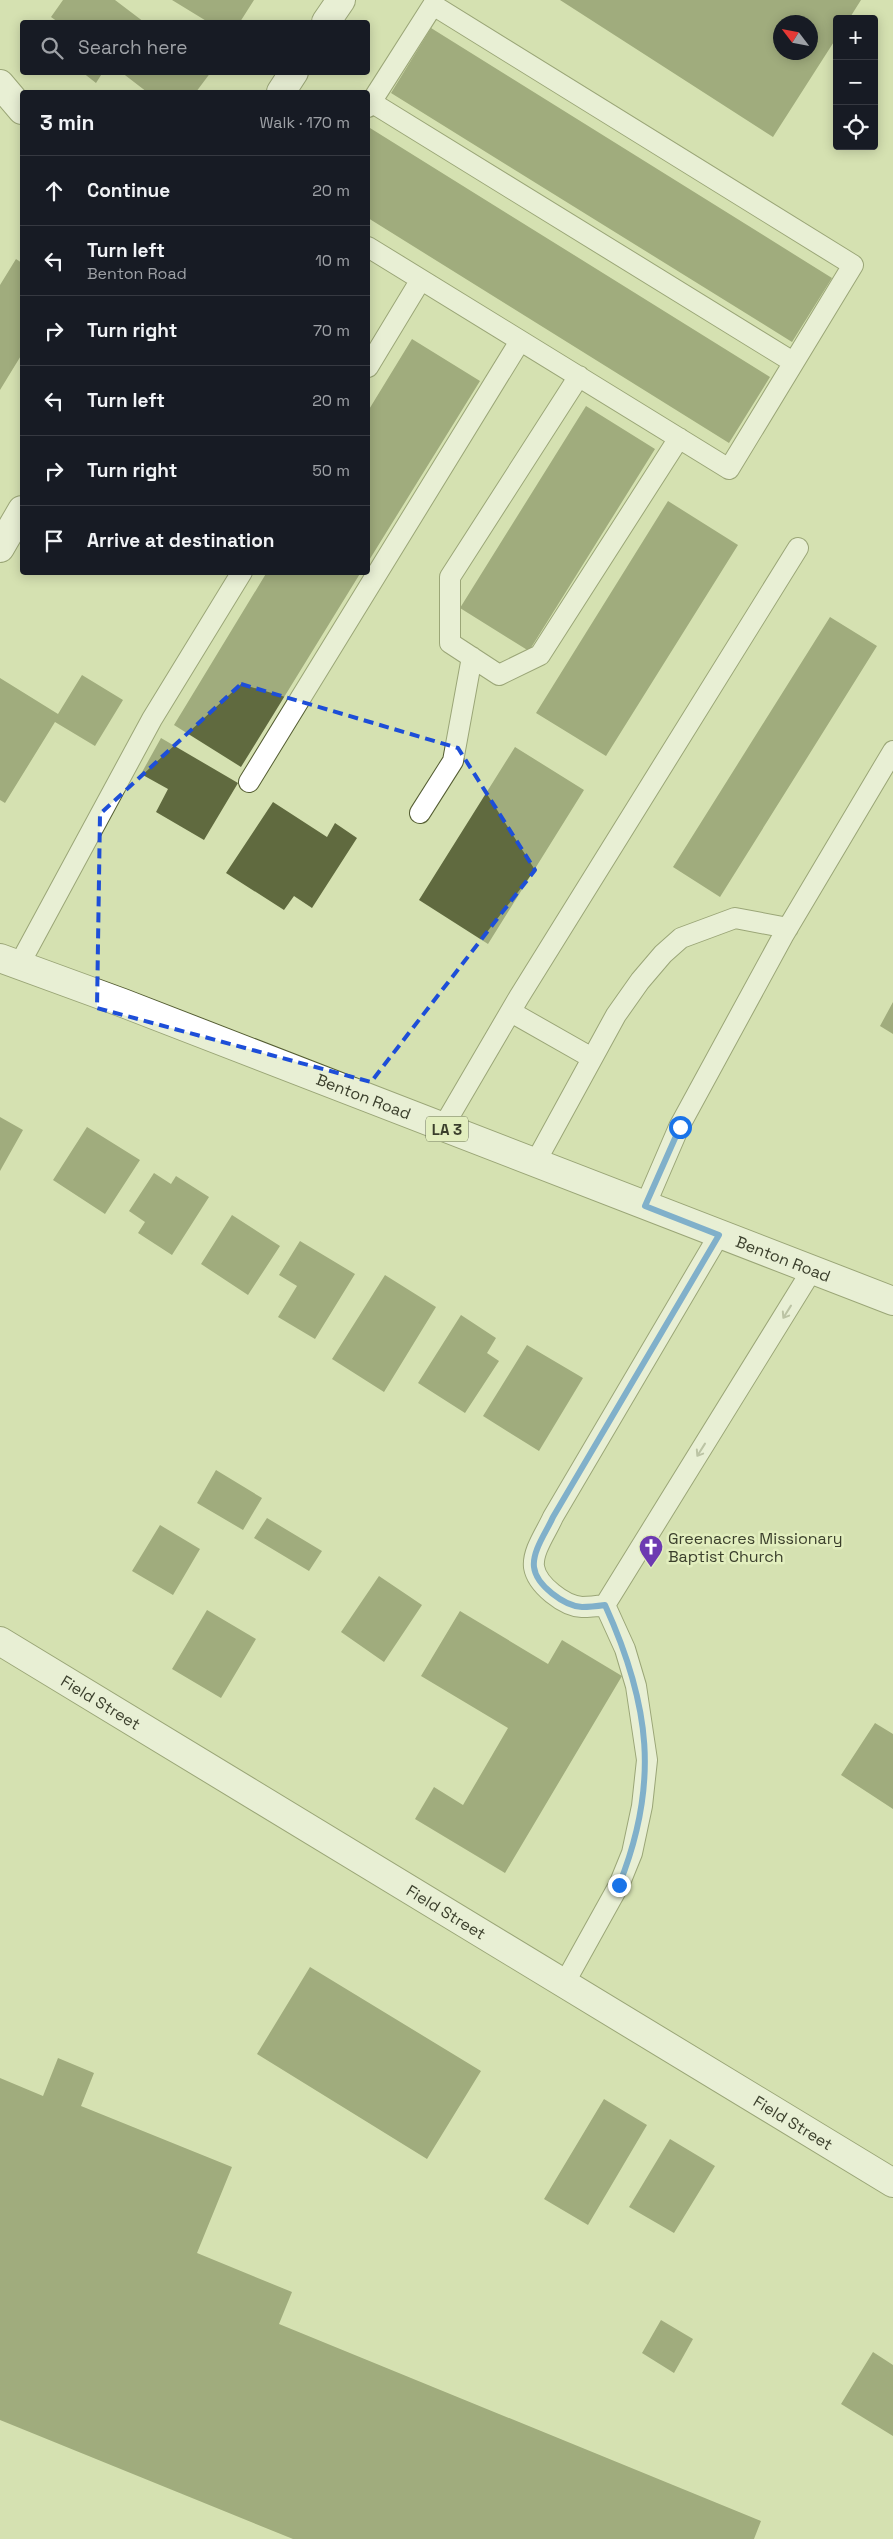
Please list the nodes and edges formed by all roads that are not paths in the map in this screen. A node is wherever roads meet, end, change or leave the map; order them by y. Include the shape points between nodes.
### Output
1 (341, 0) edge
2 (431, 3) edge
3 (327, 20) edge
4 (292, 75) edge
5 (0, 84) edge
6 (282, 90) edge
7 (370, 103) edge
8 (370, 106) edge
9 (20, 108) edge
10 (370, 248) edge
11 (420, 281) junction
12 (520, 340) junction
13 (794, 362) junction
14 (370, 364) edge
15 (579, 376) junction
16 (679, 438) junction
17 (798, 548) dead end
18 (240, 575) edge
19 (472, 657) junction
20 (893, 751) edge
21 (249, 782) dead end
22 (420, 813) dead end
23 (788, 928) junction
24 (10, 962) edge
25 (510, 1012) junction
26 (592, 1058) junction
27 (443, 1128) junction
28 (535, 1164) junction
29 (645, 1206) junction
30 (719, 1235) junction
31 (812, 1270) junction
32 (893, 1301) edge
33 (605, 1605) junction
34 (0, 1641) edge
35 (564, 1984) junction
36 (893, 2183) edge

1 - 3 street
2 - 7 lane
2 - 13 lane via 853,265
4 - 6 street
5 - 9 street
8 - 13 lane
10 - 11 lane
11 - 12 lane
11 - 14 lane
12 - 15 lane
12 - 21 lane
13 - 16 lane via 729,468
15 - 16 lane
15 - 19 lane via 450,577 450,643
16 - 19 lane via 540,655 499,675
17 - 25 lane
18 - 24 lane
19 - 22 lane via 453,761
20 - 23 lane
23 - 26 lane via 735,918 681,938 640,981
23 - 29 lane via 680,1127
24 - 27 street, Benton Road / LA 3
25 - 26 lane
25 - 27 lane
26 - 28 lane
27 - 28 street, Benton Road / LA 3
28 - 29 street, Benton Road / LA 3
29 - 30 street, Benton Road / LA 3
30 - 31 street, Benton Road / LA 3
30 - 33 lane via 553,1517 536,1552 534,1567 540,1582 560,1599 580,1607
31 - 32 street, Benton Road / LA 3
31 -> 33 lane
33 - 35 lane via 625,1649 636,1686 647,1760 644,1788 632,1853 619,1885
34 - 35 street, Field Street
35 - 36 street, Field Street

